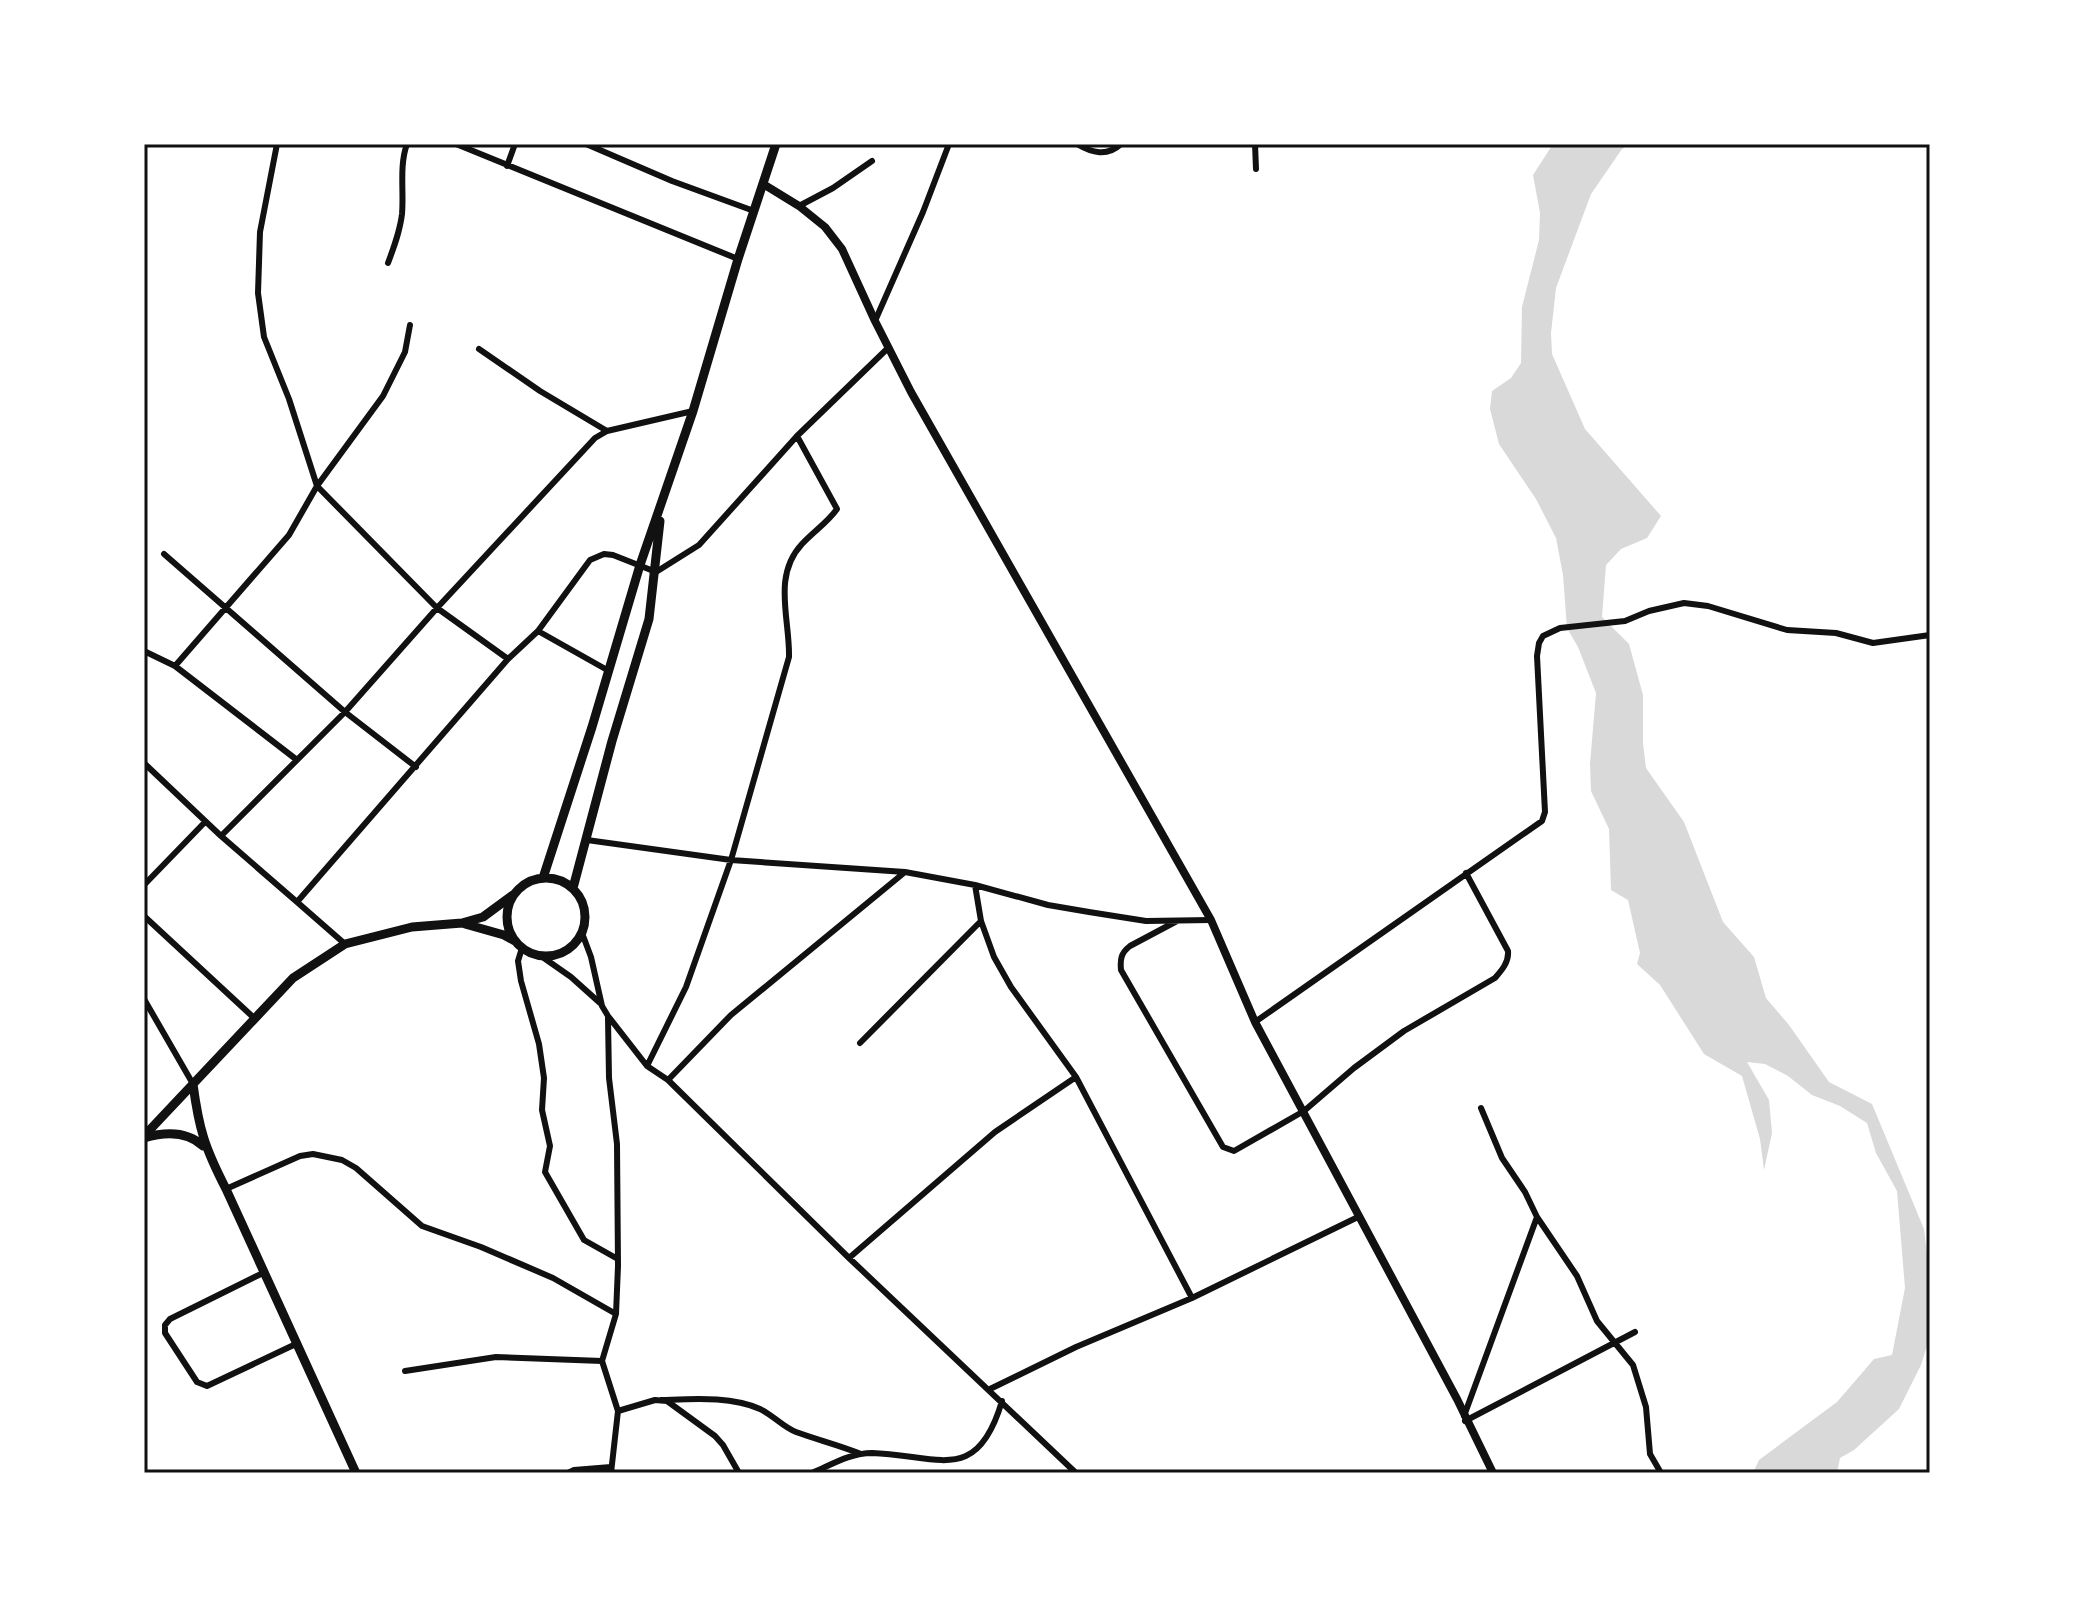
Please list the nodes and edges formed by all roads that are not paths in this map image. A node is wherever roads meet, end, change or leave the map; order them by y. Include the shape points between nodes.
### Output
1 (277, 144) edge
2 (407, 144) edge
3 (456, 144) edge
4 (515, 144) edge
5 (586, 144) edge
6 (776, 144) edge
7 (949, 144) edge
8 (1077, 144) edge
9 (1121, 144) edge
10 (1255, 144) edge
11 (872, 161) dead end
12 (507, 166) junction
13 (1256, 169) dead end
14 (763, 184) junction
15 (799, 206) junction
16 (754, 211) junction
17 (738, 259) junction
18 (388, 263) dead end
19 (875, 321) junction
20 (410, 325) dead end
21 (888, 348) junction
22 (479, 349) dead end
23 (693, 411) junction
24 (607, 431) junction
25 (797, 436) junction
26 (317, 486) junction
27 (661, 506) junction
28 (164, 554) dead end
29 (640, 565) junction
30 (656, 572) junction
31 (223, 608) junction
32 (437, 608) junction
33 (538, 631) junction
34 (1930, 635) edge
35 (144, 651) edge
36 (508, 659) junction
37 (175, 666) junction
38 (609, 671) junction
39 (345, 712) junction
40 (297, 760) junction
41 (144, 763) edge
42 (416, 767) junction
43 (205, 822) junction
44 (221, 836) junction
45 (587, 840) junction
46 (731, 860) junction
47 (905, 872) junction
48 (1466, 873) junction
49 (543, 878) junction
50 (144, 885) edge
51 (975, 885) junction
52 (573, 888) junction
53 (513, 895) junction
54 (297, 902) junction
55 (144, 916) edge
56 (1211, 920) junction
57 (981, 921) junction
58 (1177, 921) junction
59 (462, 923) junction
60 (582, 933) junction
61 (345, 944) junction
62 (518, 945) junction
63 (541, 956) junction
64 (144, 999) edge
65 (602, 1006) junction
66 (608, 1016) junction
67 (253, 1017) junction
68 (1255, 1022) junction
69 (860, 1043) dead end
70 (647, 1066) junction
71 (1076, 1077) junction
72 (668, 1080) junction
73 (193, 1084) junction
74 (1481, 1108) dead end
75 (1304, 1111) junction
76 (144, 1137) edge
77 (205, 1148) junction
78 (226, 1189) junction
79 (1358, 1217) junction
80 (1537, 1217) junction
81 (616, 1258) junction
82 (849, 1258) junction
83 (265, 1272) junction
84 (1192, 1298) junction
85 (616, 1314) junction
86 (1635, 1332) dead end
87 (298, 1343) junction
88 (1614, 1344) junction
89 (602, 1361) junction
90 (405, 1371) dead end
91 (990, 1389) junction
92 (662, 1400) junction
93 (1002, 1401) junction
94 (618, 1411) junction
95 (1465, 1419) junction
96 (861, 1454) junction
97 (611, 1470) edge
98 (356, 1473) edge
99 (568, 1473) edge
100 (739, 1473) edge
101 (812, 1473) edge
102 (1076, 1473) edge
103 (1493, 1473) edge
104 (1661, 1473) edge

1 - 26 street via 260,232 260,308 264,337
2 - 18 street via 400,226
3 - 12 street
4 - 12 street
5 - 16 street
6 - 14 main road
7 - 19 street
8 - 9 street via 1104,153
10 - 13 street
11 - 15 street
12 - 17 street
14 - 15 main road
14 - 16 main road
15 - 19 main road via 842,249
16 - 17 main road
17 - 23 main road
19 - 21 main road
20 - 26 street via 405,352 383,396
21 - 25 street
21 - 56 main road
22 - 24 street
23 - 24 street
23 - 27 main road
24 - 32 street via 572,461
25 - 30 street via 699,545
25 - 46 street via 837,509 788,562 784,623 789,657
26 - 31 street via 289,535
26 - 32 street
27 - 29 main road
27 - 30 main road
28 - 31 street
29 - 30 street
29 - 33 street via 604,554 590,560
29 - 38 main road
30 - 45 main road via 649,619
31 - 37 street
31 - 39 street
32 - 36 street
32 - 39 street
33 - 36 street
33 - 38 street
34 - 48 street via 1873,643 1836,633 1787,630 1697,604 1675,604 1625,621 1560,628 1543,636 1539,643 1545,812 1534,829
35 - 37 street
36 - 42 street
37 - 40 street
38 - 49 main road
39 - 40 street
39 - 42 street
40 - 44 street
41 - 43 street
42 - 54 street
43 - 44 street
43 - 50 street
44 - 54 street
45 - 46 street
45 - 52 main road
46 - 47 street
46 - 70 street via 686,987
47 - 51 street
47 - 72 street via 731,1015
48 - 68 street
48 - 75 street via 1508,951 1503,969 1404,1031
49 - 52 main road
49 - 53 main road
51 - 57 street
51 - 58 street via 1048,905
52 - 60 main road via 585,909
53 - 59 main road via 483,917
53 - 62 main road via 508,926
54 - 61 street
55 - 67 street
56 - 58 street
56 - 68 main road
57 - 69 street
57 - 71 street via 1011,987
58 - 75 street via 1130,946 1120,959 1121,970 1223,1147 1234,1151
59 - 61 main road via 412,927
59 - 62 main road via 504,935
60 - 63 main road via 566,951
60 - 65 street
61 - 67 main road via 293,978
62 - 63 main road
62 - 81 street via 544,1078 542,1110 550,1146 545,1172 584,1240
63 - 65 street
64 - 73 street
65 - 66 street
66 - 70 street
66 - 81 street via 617,1144
67 - 73 main road
68 - 75 main road
70 - 72 street
71 - 82 street via 995,1132
71 - 84 street
72 - 82 street
73 - 76 main road
73 - 77 main road
74 - 80 street via 1502,1158
75 - 79 main road
76 - 77 main road via 175,1133
77 - 78 main road
78 - 83 main road
78 - 85 street via 300,1156 342,1160 422,1226 553,1278
79 - 84 street
79 - 95 main road
80 - 88 street
80 - 95 street
81 - 85 street
82 - 91 street
83 - 87 main road
83 - 87 street via 170,1319 165,1333 197,1382 207,1386
84 - 91 street
85 - 89 street
86 - 88 street
87 - 98 main road
88 - 95 street
88 - 104 street via 1641,1384 1650,1454
89 - 90 street via 496,1357
89 - 94 street
91 - 93 street
92 - 94 street
92 - 96 street via 746,1405 793,1431
92 - 100 street via 715,1436
93 - 96 street via 989,1436 955,1460
93 - 102 street
94 - 97 street
95 - 103 main road
96 - 101 street
97 - 99 street

